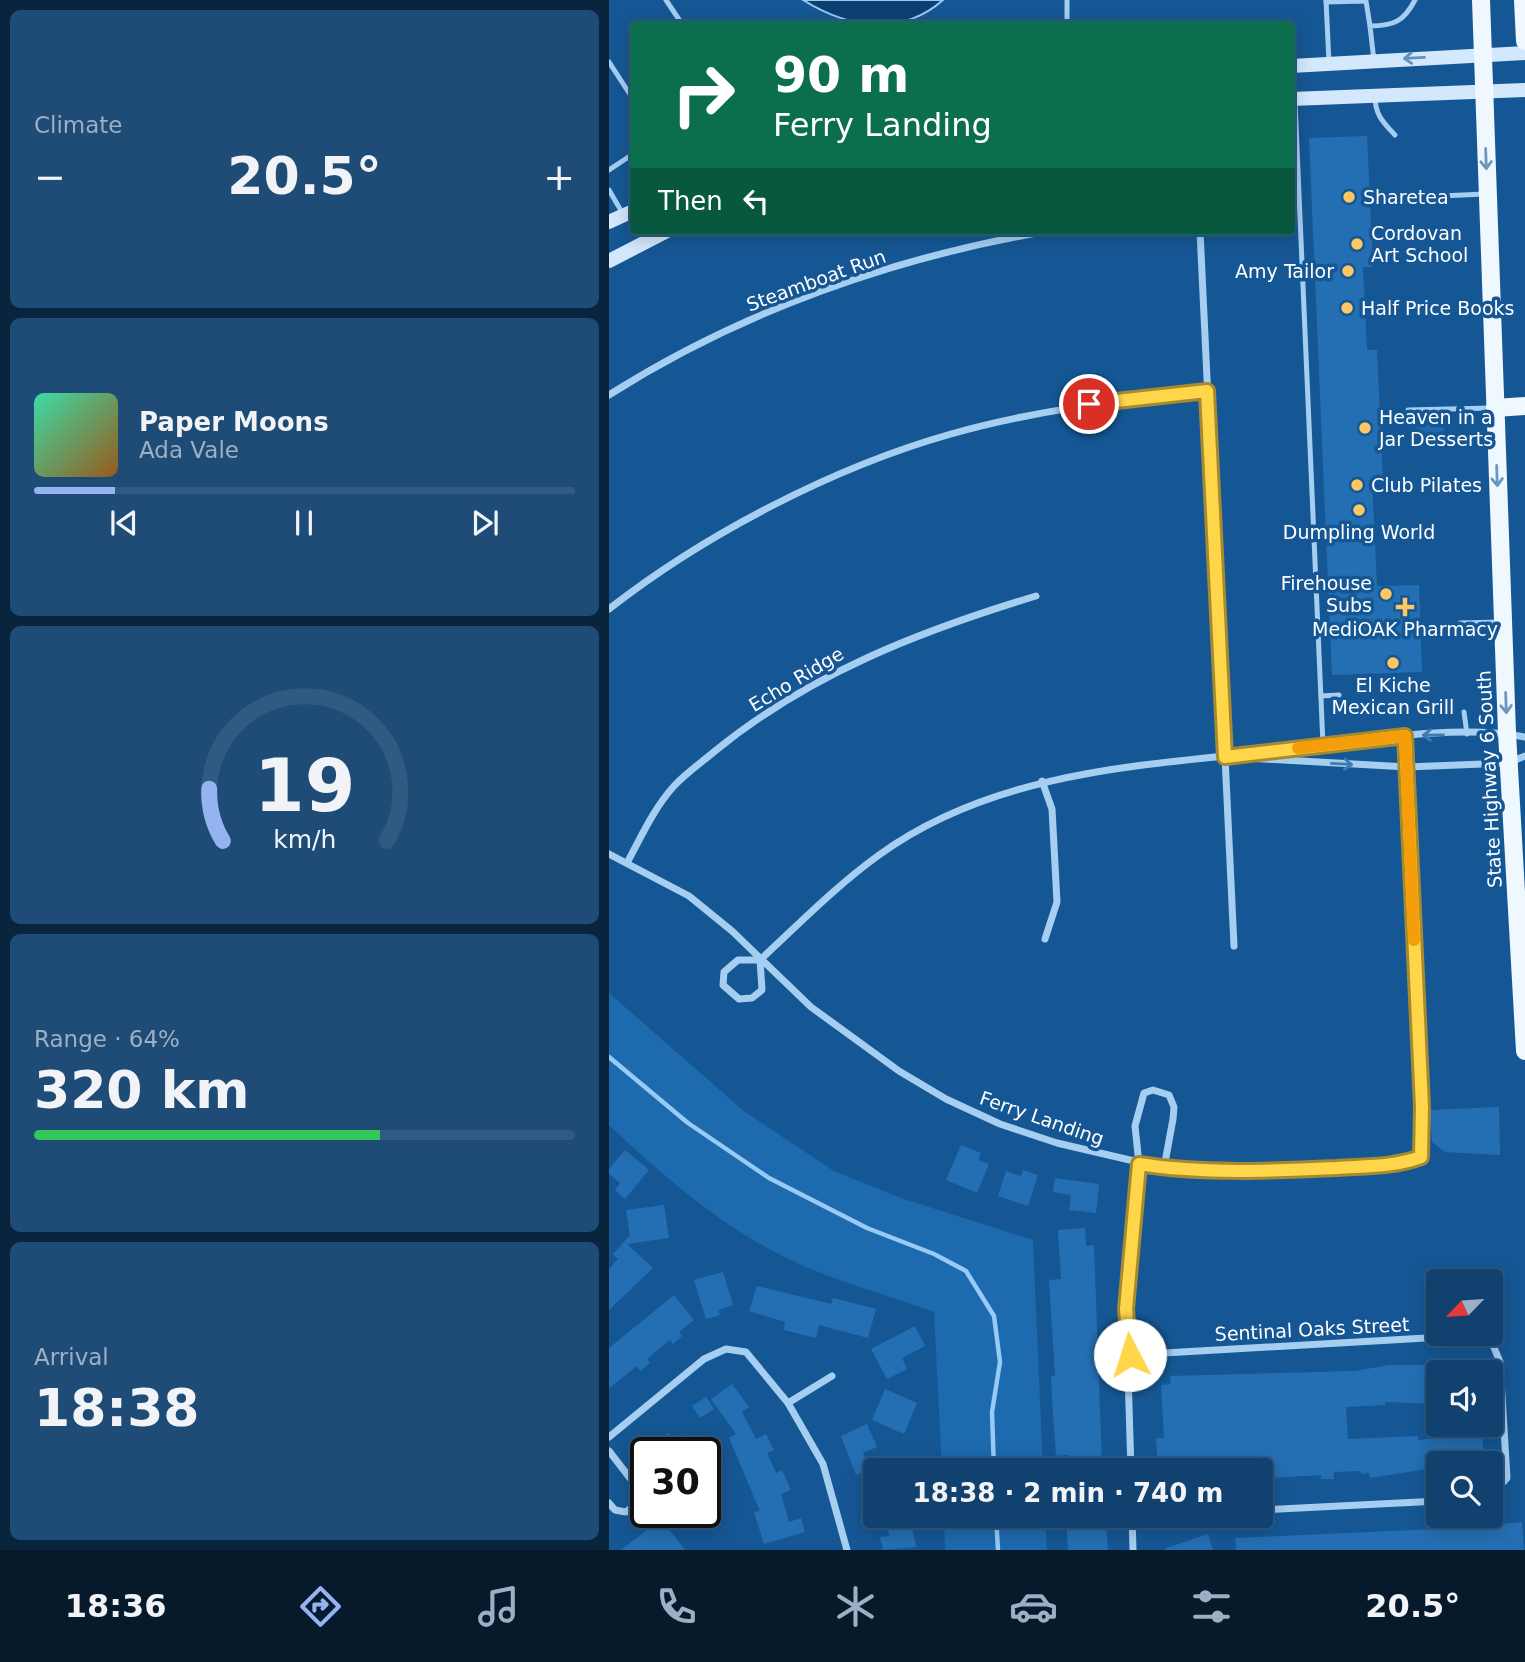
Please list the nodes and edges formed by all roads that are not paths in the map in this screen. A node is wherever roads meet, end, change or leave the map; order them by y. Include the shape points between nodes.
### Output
1 (666, 0) edge
2 (1067, 0) edge
3 (1415, 0) edge
4 (1481, 0) edge
5 (1523, 0) edge
6 (1326, 1) edge
7 (680, 21) edge
8 (1067, 21) edge
9 (1370, 26) junction
10 (1525, 41) edge
11 (1525, 53) edge
12 (1482, 54) junction
13 (1374, 61) junction
14 (609, 62) edge
15 (1329, 63) junction
16 (1295, 66) edge
17 (1525, 90) edge
18 (1484, 91) junction
19 (630, 94) edge
20 (1375, 96) junction
21 (1295, 99) edge
22 (1395, 135) dead end
23 (1295, 142) edge
24 (630, 156) edge
25 (609, 170) edge
26 (609, 190) edge
27 (1487, 194) junction
28 (1441, 196) dead end
29 (629, 213) edge
30 (609, 222) edge
31 (659, 235) edge
32 (1030, 235) edge
33 (1200, 235) edge
34 (609, 261) edge
35 (1207, 391) junction
36 (609, 395) edge
37 (1525, 406) edge
38 (1495, 408) junction
39 (1408, 411) dead end
40 (1036, 596) dead end
41 (609, 609) edge
42 (1503, 621) junction
43 (1460, 623) dead end
44 (1339, 695) dead end
45 (1321, 696) junction
46 (1464, 712) dead end
47 (1467, 734) junction
48 (1516, 735) edge
49 (1405, 736) junction
50 (1323, 745) junction
51 (1225, 757) junction
52 (1517, 760) edge
53 (1407, 767) junction
54 (1042, 781) junction
55 (609, 854) edge
56 (627, 863) junction
57 (1045, 939) dead end
58 (1234, 946) dead end
59 (760, 960) junction
60 (1525, 1051) edge
61 (1139, 1164) junction
62 (1164, 1168) junction
63 (1130, 1355) junction
64 (832, 1376) dead end
65 (788, 1402) junction
66 (609, 1437) edge
67 (609, 1451) edge
68 (1131, 1458) edge
69 (1503, 1483) edge
70 (1426, 1502) edge
71 (609, 1503) edge
72 (1273, 1509) edge
73 (1132, 1528) edge
74 (847, 1550) edge
75 (1133, 1550) edge

1 - 7 lane
2 - 8 lane
3 - 9 lane via 1406,16 1391,26
4 - 12 main road, State Highway 6 South
5 - 10 main road
6 - 9 lane via 1366,1
6 - 15 lane
9 - 13 lane
11 - 12 main road
12 -> 13 main road
12 - 18 main road, State Highway 6 South
13 - 15 main road
14 - 19 lane
15 - 16 main road
17 - 18 main road
18 - 20 main road
18 -> 27 main road, State Highway 6 South
20 - 21 main road
20 - 22 lane via 1379,118
23 - 45 lane
24 - 25 lane
26 - 29 lane
27 - 28 lane
27 - 38 main road, State Highway 6 South
29 - 30 main road
31 - 34 main road
32 - 36 street, Steamboat Run via 924,258 795,303 732,328
33 - 35 street
35 - 41 street via 1023,416 878,459 734,528
35 - 51 street
37 - 38 main road
38 - 39 lane
38 -> 42 main road, State Highway 6 South
40 - 56 street, Echo Ridge via 897,643 846,666 741,730 675,785
42 - 43 lane
42 -> 48 main road, State Highway 6 South
44 - 45 lane
45 - 50 lane
46 - 47 lane
47 - 48 street
47 -> 49 street
48 - 52 main road, State Highway 6 South
49 - 50 street
49 - 53 street
50 - 51 street
51 -> 53 street
51 - 54 street
51 - 58 street
52 - 53 street
52 - 60 main road, State Highway 6 South
53 - 62 street, Ferry Landing via 1421,1157 1402,1164 1294,1170
54 - 57 street via 1052,809 1057,902
54 - 59 street via 932,823 880,854
55 - 56 street, Ferry Landing
56 - 59 street, Ferry Landing via 689,896
59 - 59 street via 738,960 725,972 723,985 728,992 739,999 752,998 762,990
59 - 61 street, Ferry Landing via 850,1037 946,1099 1000,1124
61 - 62 street, Ferry Landing
61 - 62 street via 1135,1126 1139,1105 1144,1093 1162,1091 1174,1107
61 - 63 street via 1126,1309
63 - 68 street
63 - 69 street, Sentinal Oaks Street via 1478,1335 1493,1345 1500,1362 1507,1478
64 - 65 street
65 - 66 street via 746,1352 726,1349 703,1359
65 - 74 street via 823,1464
67 - 71 street via 633,1482 637,1503 626,1512
70 - 72 street
73 - 75 street

